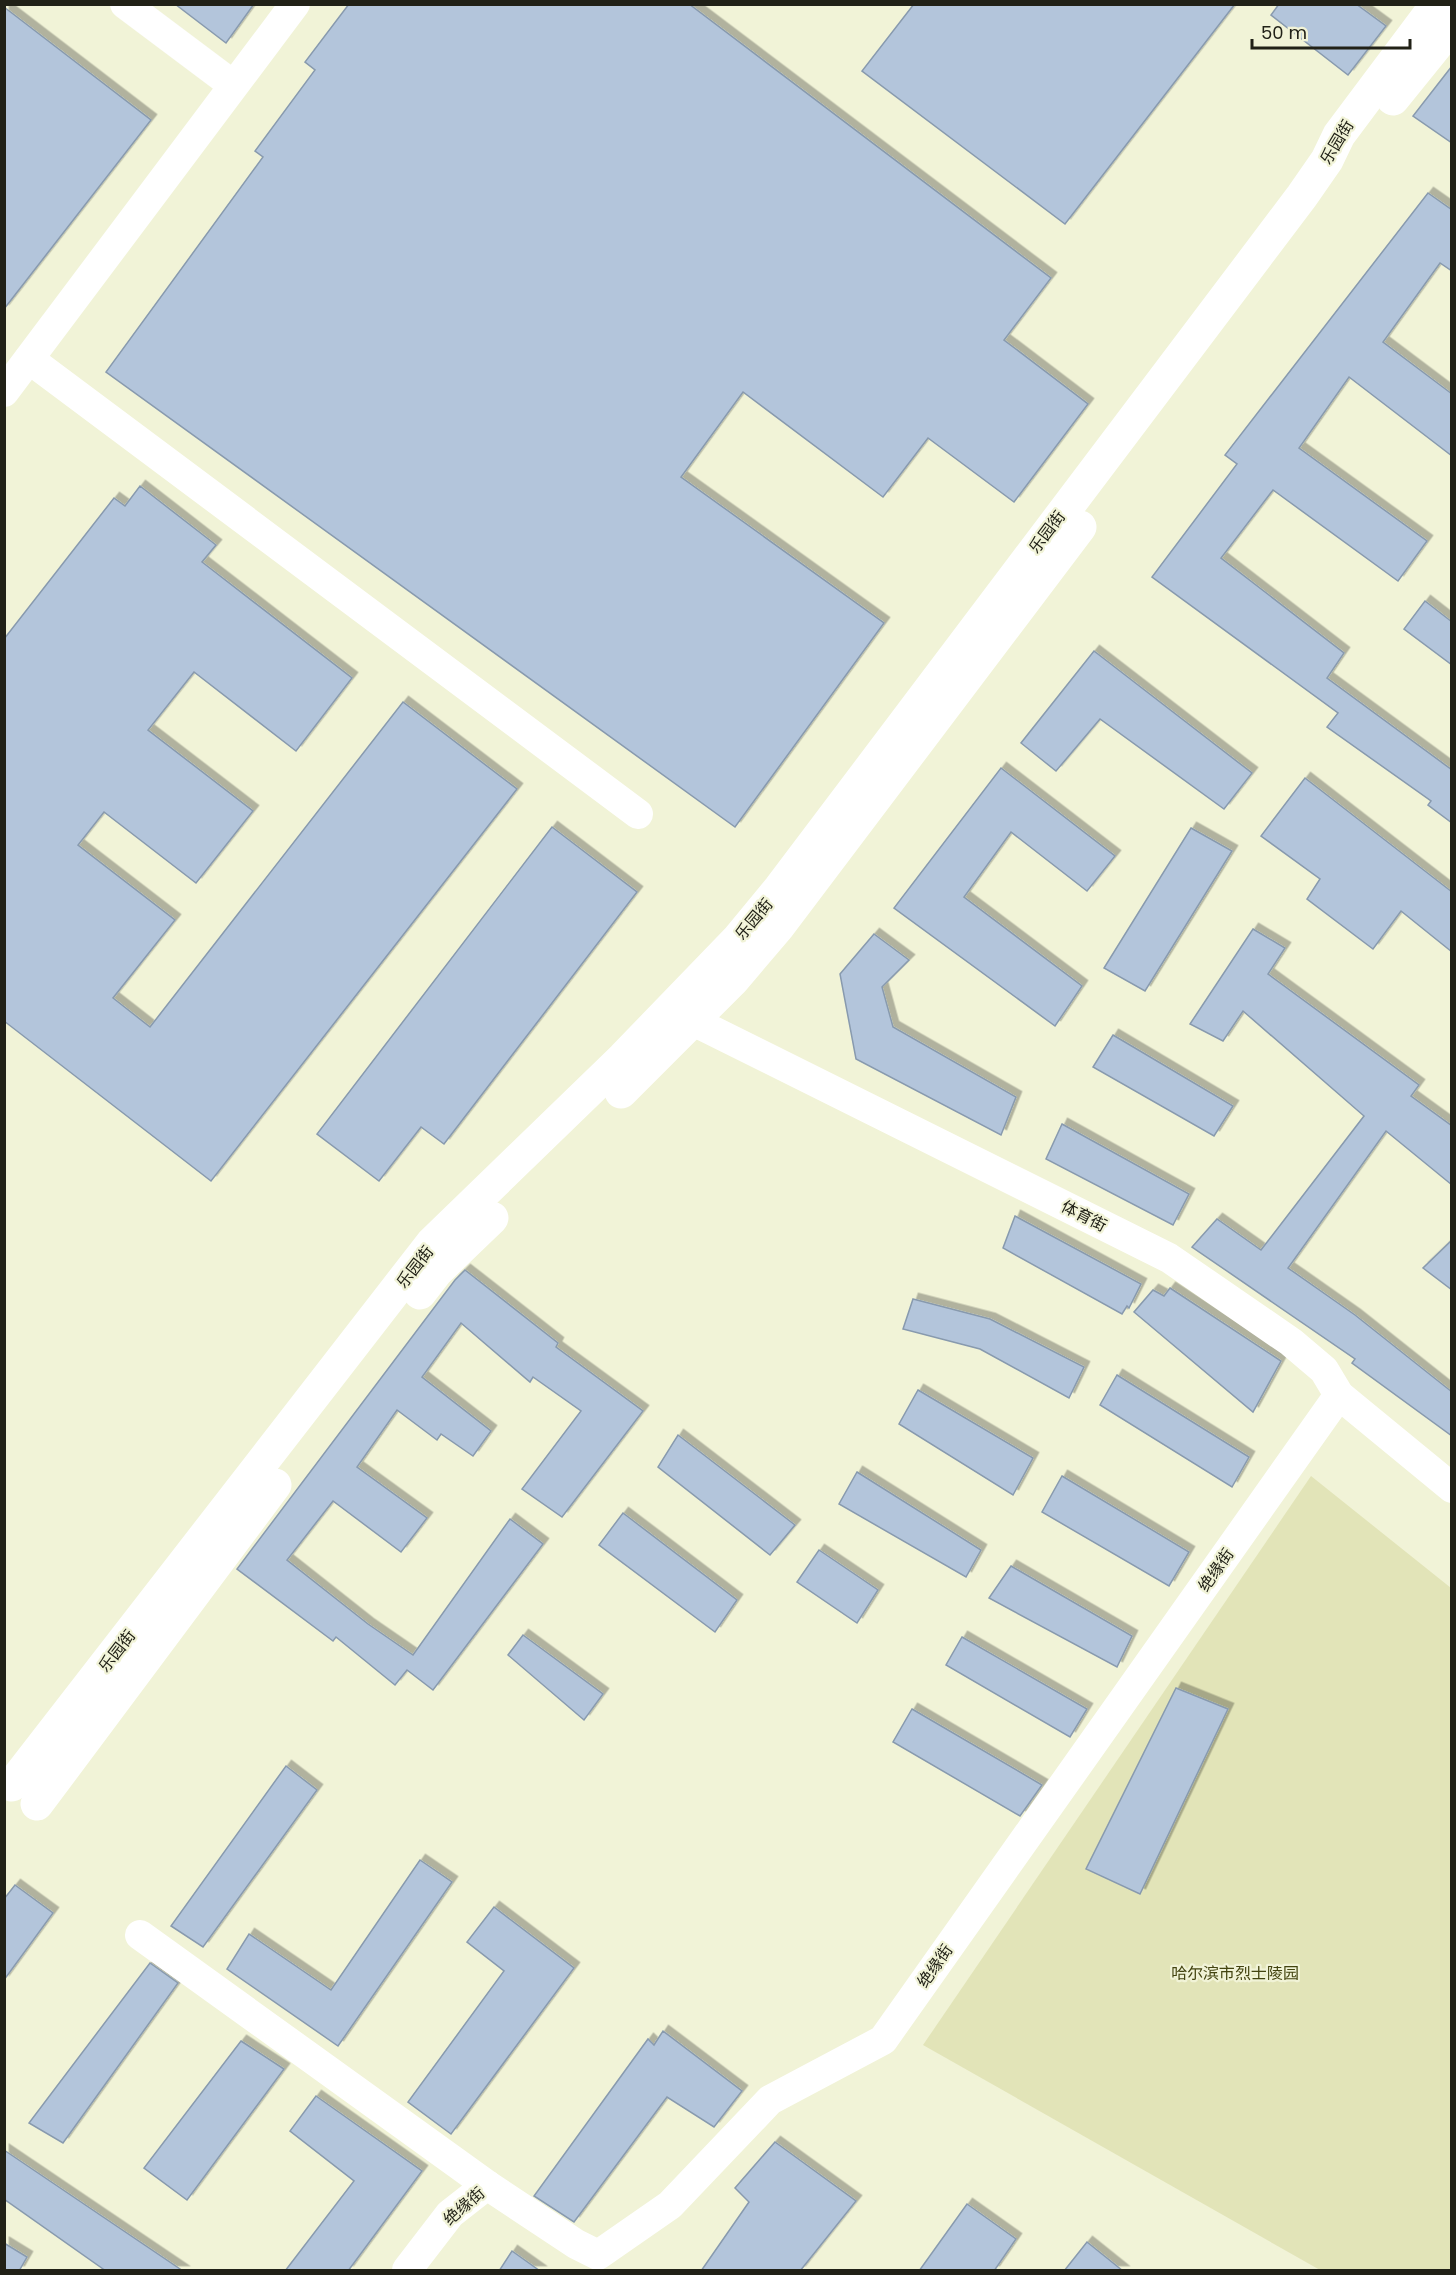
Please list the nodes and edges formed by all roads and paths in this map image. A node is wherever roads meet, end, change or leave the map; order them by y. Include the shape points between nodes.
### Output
1 (125, 4) edge
2 (295, 4) edge
3 (1437, 4) edge
4 (1452, 26) edge
5 (233, 85) junction
6 (29, 360) junction
7 (4, 392) edge
8 (638, 814) dead end
9 (682, 1015) junction
10 (1339, 1395) junction
11 (1452, 1488) edge
12 (25, 1795) dead end
13 (140, 1935) dead end
14 (487, 2185) junction
15 (407, 2271) edge

1 - 5 street
2 - 5 street
3 - 9 main road, 乐园街 via 1340,135 1302,196
4 - 9 main road, 乐园街 via 1356,144 1351,162 818,876 733,980
5 - 6 street
6 - 7 street
6 - 8 street
9 - 10 street, 体育街 via 1169,1258 1299,1349 1324,1370
9 - 12 main road, 乐园街 via 437,1271
10 - 11 street, 体育街
10 - 14 street, 绝缘街 via 883,2040 770,2100 670,2205 598,2255
13 - 14 street
14 - 15 street, 绝缘街 via 450,2214

